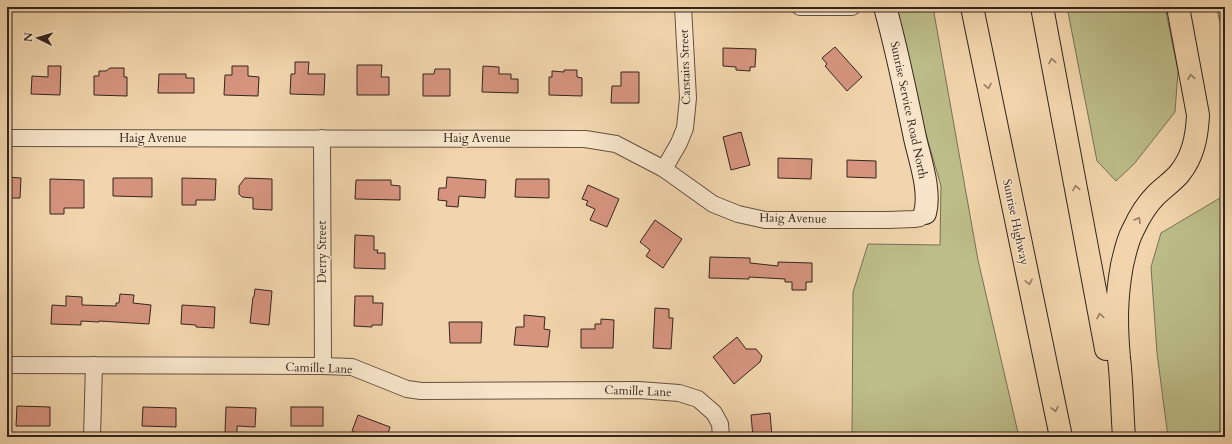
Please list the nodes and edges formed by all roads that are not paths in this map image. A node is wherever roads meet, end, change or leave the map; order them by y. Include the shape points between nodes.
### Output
1 (683, 7) edge
2 (800, 7) edge
3 (852, 7) edge
4 (885, 7) edge
5 (961, 7) edge
6 (972, 7) edge
7 (1042, 7) edge
8 (1178, 7) edge
9 (982, 58) junction
10 (7, 138) edge
11 (322, 138) junction
12 (664, 169) junction
13 (926, 213) joint
14 (7, 365) edge
15 (94, 366) junction
16 (323, 366) junction
17 (92, 437) edge
18 (721, 437) edge
19 (1061, 437) edge
20 (1123, 437) edge

1 - 12 street, Carstairs Street via 688,98 679,143
2 - 3 street
4 - 13 street, Sunrise Service Road North via 924,179 928,204
5 - 9 highway
6 - 9 highway, Sunrise Highway
20 -> 7 highway
20 -> 8 highway via 1116,312 1127,243 1148,205 1186,164 1197,133 1198,115
9 -> 19 highway, Sunrise Highway
10 - 11 street, Haig Avenue
11 - 12 street, Haig Avenue via 585,139 616,144
11 - 16 street, Derry Street
12 - 13 street, Haig Avenue via 713,204 738,214 765,220 914,219
14 - 15 street, Camille Lane
15 - 16 street, Camille Lane
15 - 17 street
16 - 18 street, Camille Lane via 352,367 407,389 421,391 640,390 679,393 698,399 714,413 720,424

